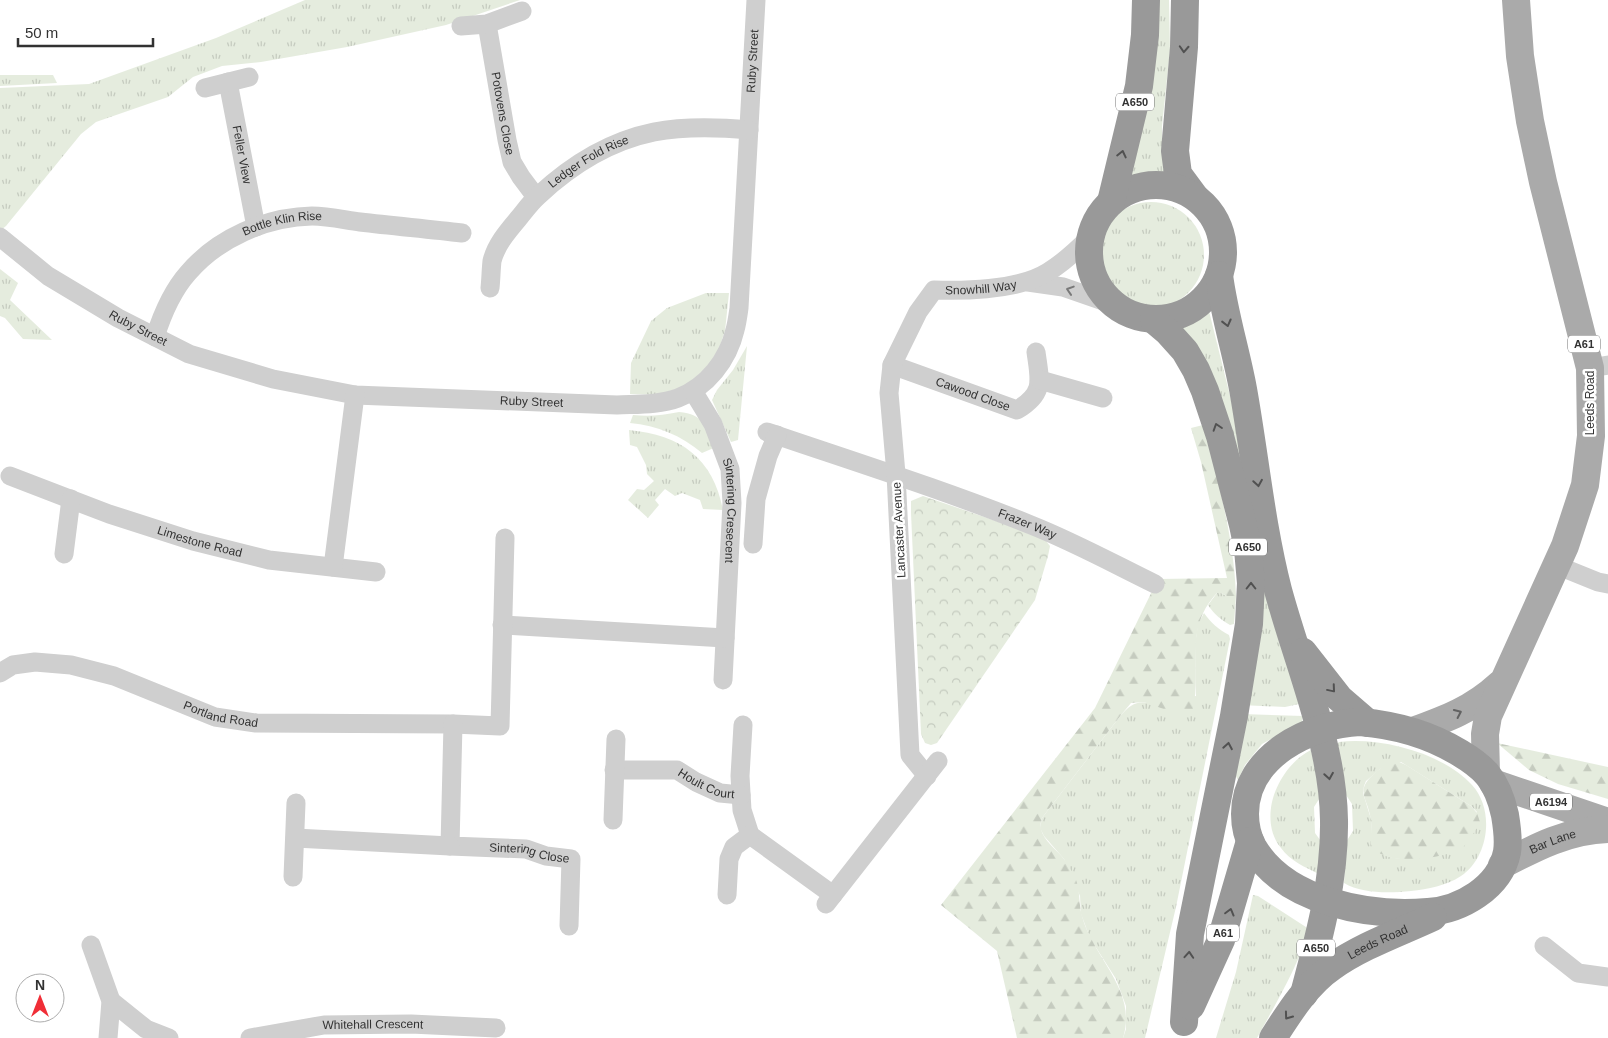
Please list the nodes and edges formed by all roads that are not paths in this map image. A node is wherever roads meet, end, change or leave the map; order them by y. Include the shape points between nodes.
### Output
1 (756, 0) edge
2 (1146, 0) edge
3 (1185, 0) edge
4 (1516, 0) edge
5 (522, 11) dead end
6 (487, 24) junction
7 (460, 26) dead end
8 (248, 77) dead end
9 (228, 82) junction
10 (205, 88) dead end
11 (749, 130) junction
12 (536, 197) junction
13 (1195, 198) junction
14 (1111, 202) junction
15 (256, 227) junction
16 (462, 233) dead end
17 (0, 237) edge
18 (1090, 238) junction
19 (1219, 275) junction
20 (1027, 281) junction
21 (490, 288) dead end
22 (934, 290) joint
23 (1112, 304) junction
24 (1154, 320) junction
25 (155, 337) junction
26 (1036, 352) dead end
27 (892, 365) junction
28 (1599, 367) edge
29 (1040, 380) junction
30 (693, 391) junction
31 (355, 395) junction
32 (1103, 398) dead end
33 (896, 474) junction
34 (10, 476) dead end
35 (71, 499) junction
36 (505, 538) dead end
37 (753, 544) dead end
38 (64, 554) dead end
39 (1556, 565) junction
40 (333, 567) junction
41 (376, 572) dead end
42 (1154, 584) dead end
43 (1608, 584) edge
44 (502, 625) junction
45 (1292, 636) junction
46 (725, 638) junction
47 (0, 674) edge
48 (1505, 679) junction
49 (723, 680) dead end
50 (1368, 723) junction
51 (453, 724) junction
52 (743, 725) dead end
53 (1319, 729) junction
54 (1413, 731) junction
55 (616, 738) dead end
56 (938, 761) dead end
57 (614, 770) junction
58 (927, 776) junction
59 (1490, 778) junction
60 (1219, 794) junction
61 (741, 795) junction
62 (296, 803) dead end
63 (613, 820) dead end
64 (1608, 822) edge
65 (1608, 829) edge
66 (750, 835) junction
67 (295, 838) junction
68 (1250, 841) junction
69 (450, 846) junction
70 (1502, 865) junction
71 (293, 876) dead end
72 (727, 895) dead end
73 (1327, 901) junction
74 (1455, 908) junction
75 (569, 926) dead end
76 (91, 945) dead end
77 (1544, 946) dead end
78 (1608, 977) edge
79 (1304, 994) junction
80 (111, 1001) junction
81 (496, 1028) dead end
82 (1182, 1030) edge
83 (108, 1038) edge
84 (169, 1038) edge
85 (250, 1038) edge
86 (1273, 1038) edge

1 - 11 street, Ruby Street
14 -> 2 highway, A650 via 1139,86
3 -> 13 highway via 1175,151 1178,174
4 - 28 main road, Leeds Road / A61 via 1520,56 1543,182
5 - 6 street
6 - 7 street
6 - 12 street, Potovens Close via 512,162
8 - 9 street
9 - 10 street
9 - 15 street, Feller View
11 - 12 street, Ledger Fold Rise via 686,128 626,139 568,170
11 - 30 street, Ruby Street via 735,331 720,367
12 - 21 street, Ledger Fold Rise via 502,238 492,260
13 - 14 highway via 1182,190 1152,185 1124,193
13 - 19 highway via 1218,226 1224,255
14 - 18 highway via 1094,224
15 - 16 street, Bottle Klin Rise via 282,219 312,216
15 - 25 street, Bottle Klin Rise via 229,239 188,273 174,292
17 - 25 street, Ruby Street via 48,276
18 - 20 street, Snowhill Way via 1060,264
18 - 23 highway via 1088,251 1096,284
19 - 24 highway via 1208,296 1188,312
19 -> 45 highway, A650 via 1243,390 1268,545
20 - 22 street, Snowhill Way via 975,290
23 -> 20 street, Snowhill Way via 1063,287
22 - 27 street, Lancaster Avenue via 918,312
23 - 24 highway via 1136,317
60 -> 24 highway, A650 via 1249,624 1251,583 1248,549 1225,452 1196,370 1185,351
25 - 31 street, Ruby Street via 189,354 274,379
26 - 29 street
27 - 29 street, Cawood Close via 1017,410 1038,392
27 - 33 street, Lancaster Avenue via 889,393
28 - 39 main road, Leeds Road / A61 via 1585,485
29 - 32 street
30 - 31 street, Ruby Street via 677,399 652,404 617,405
30 - 46 street, Sintering Cresecent via 714,424 730,469 732,503
31 - 40 street
33 - 37 street, Frazer Way via 772,434 756,499
33 - 42 street, Frazer Way via 1032,525
33 - 58 street, Lancaster Avenue via 910,755
34 - 35 street, Limestone Road
35 - 38 street
35 - 40 street, Limestone Road via 193,541 269,560
36 - 44 street
39 - 43 street
39 - 48 main road, Leeds Road / A61
40 - 41 street, Limestone Road
44 - 46 street
44 - 51 street, Portland Road via 500,726
45 -> 50 highway via 1333,691
45 - 53 highway, A650
46 - 49 street, Sintering Cresecent
47 - 51 street, Portland Road via 12,665 35,662 70,665 114,676 215,717 256,723
54 -> 48 main road, Leeds Road / A61 via 1470,707 1488,696
48 - 59 main road, Leeds Road / A61 via 1485,724
50 - 53 highway, A61 via 1346,723
50 - 54 highway, A61
51 - 69 street
52 - 61 street, Hoult Court
53 - 68 highway, A61 via 1286,746 1256,774 1245,806
53 -> 73 highway, A650 via 1334,818
54 - 59 highway, A61 via 1433,738 1473,761
55 - 57 street
56 - 58 street
57 - 61 street, Hoult Court via 677,770 720,793
57 - 63 street
58 - 66 street via 829,900
59 - 64 main road, Bar Lane / A6194
59 - 70 highway, A61 via 1504,809 1507,829 1507,852
60 - 68 highway
82 -> 60 highway, A650 via 1190,934
61 - 66 street, Hoult Court
62 - 67 street
65 - 70 main road, Bar Lane via 1582,831 1558,838
66 - 72 street via 734,847 729,859
67 - 69 street, Sintering Close
67 - 71 street
68 - 73 highway, A61 via 1275,873 1301,890
82 -> 68 highway, A61 via 1221,940
69 - 75 street, Sintering Close via 526,849 546,856 571,858
70 - 74 highway, A61 via 1492,881
73 - 74 highway, A61 via 1396,913
73 - 79 highway, A650
74 - 79 highway, Leeds Road / A61 via 1343,960
76 - 80 street
77 - 78 street via 1578,973
79 -> 86 highway, Leeds Road / A61
80 - 83 street
80 - 84 street via 146,1029
81 - 85 street, Whitehall Crescent via 411,1024 324,1025

